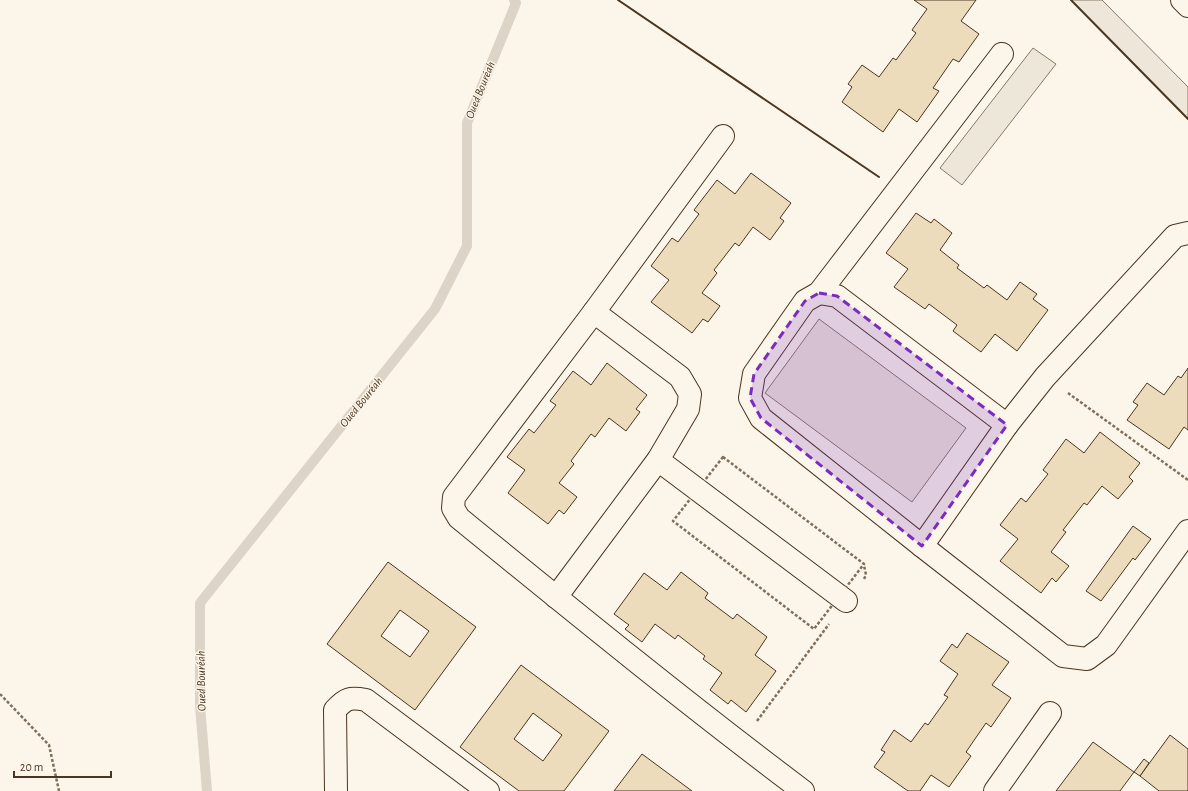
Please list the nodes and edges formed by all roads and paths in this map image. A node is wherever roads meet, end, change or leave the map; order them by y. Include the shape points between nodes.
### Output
1 (1182, 0) edge
2 (1188, 6) edge
3 (1002, 54) dead end
4 (723, 136) dead end
5 (1188, 233) edge
6 (819, 293) junction
7 (594, 312) junction
8 (1045, 377) junction
9 (1007, 425) junction
10 (658, 460) junction
11 (1188, 480) edge
12 (1188, 531) edge
13 (922, 546) junction
14 (864, 564) dead end
15 (556, 597) junction
16 (846, 601) junction
17 (0, 694) edge
18 (1050, 713) dead end
19 (740, 744) junction
20 (59, 791) edge
21 (336, 791) edge
22 (488, 791) edge
23 (803, 791) edge
24 (995, 791) edge

1 - 2 main road
3 - 6 main road
4 - 7 main road
5 - 8 main road via 1175,236
6 - 9 main road via 837,296
6 - 13 main road via 805,301 754,374 750,398 761,418
7 - 10 main road via 680,377 690,394 688,408
7 - 15 main road via 454,497 453,508 459,518
8 - 9 main road
8 - 11 path
9 - 13 main road
10 - 15 main road
10 - 16 main road
12 - 13 main road via 1106,645 1087,659 1063,656
14 - 16 path via 866,575
15 - 19 main road
16 - 19 path
17 - 20 path via 49,745
18 - 24 main road
19 - 23 main road
21 - 22 main road via 335,710 342,702 354,698 366,700

